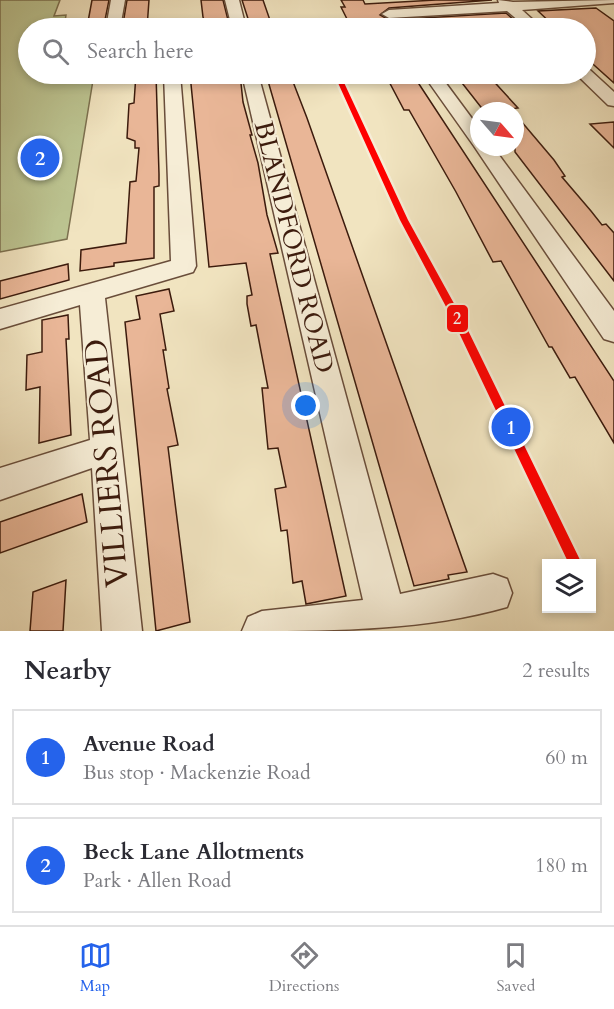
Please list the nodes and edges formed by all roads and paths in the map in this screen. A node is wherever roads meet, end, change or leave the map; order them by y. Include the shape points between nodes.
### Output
1 (118, 0) edge
2 (232, 0) edge
3 (379, 0) edge
4 (611, 0) edge
5 (507, 3) edge
6 (389, 14) junction
7 (115, 18) edge
8 (236, 18) edge
9 (392, 18) edge
10 (524, 18) edge
11 (173, 84) edge
12 (253, 84) edge
13 (438, 84) edge
14 (595, 84) edge
15 (614, 101) edge
16 (470, 128) edge
17 (489, 156) edge
18 (92, 294) junction
19 (0, 319) edge
20 (614, 332) edge
21 (107, 449) junction
22 (0, 484) edge
23 (493, 593) dead end
24 (388, 624) edge
25 (122, 631) edge
26 (262, 631) edge

1 - 7 street
2 - 8 street
3 - 6 street
4 - 5 street
5 - 6 street
5 - 10 street
6 - 9 street
11 - 18 street via 184,266
12 - 24 street, BLANDFORD ROAD
13 - 16 street
14 - 15 street
17 - 20 street
18 - 19 street
18 - 21 street, VILLIERS ROAD
21 - 22 street
21 - 25 street, VILLIERS ROAD
23 - 24 street
24 - 26 street

